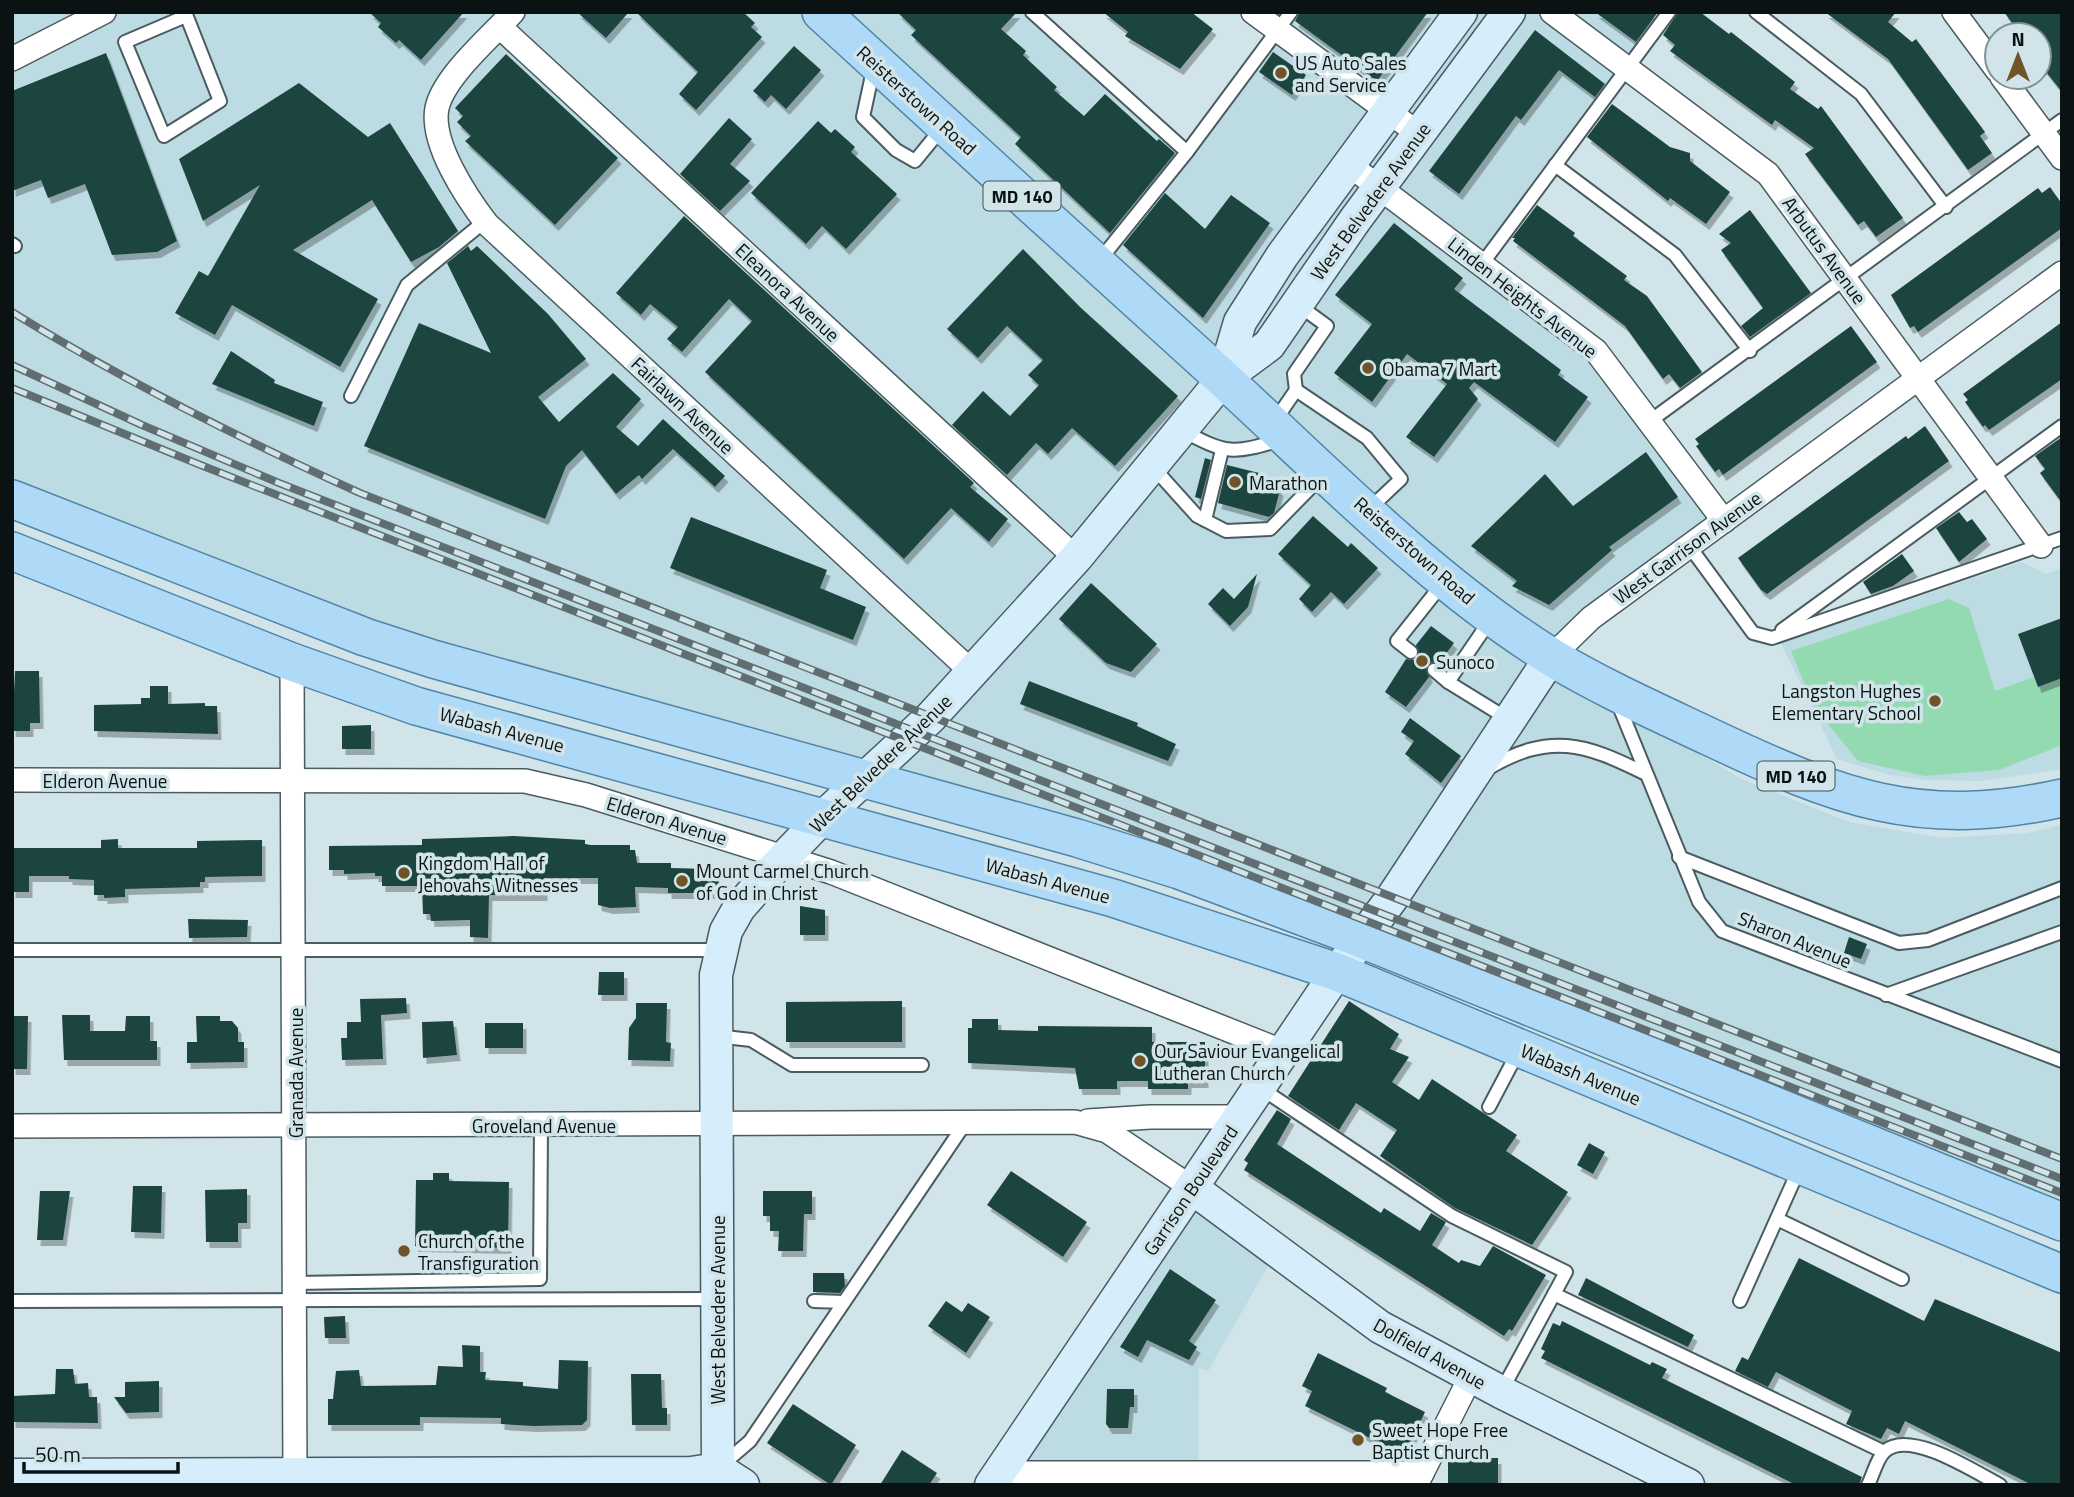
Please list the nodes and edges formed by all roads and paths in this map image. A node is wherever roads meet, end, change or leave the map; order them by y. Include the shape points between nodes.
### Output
1 (821, 12) edge
2 (1032, 12) edge
3 (1254, 12) edge
4 (1461, 12) edge
5 (1509, 12) edge
6 (1552, 12) edge
7 (1669, 12) edge
8 (1756, 12) edge
9 (1954, 12) edge
10 (185, 14) edge
11 (88, 16) edge
12 (506, 20) edge
13 (1284, 21) edge
14 (1983, 51) edge
15 (12, 60) edge
16 (875, 62) junction
17 (1626, 67) junction
18 (2016, 91) edge
19 (1387, 111) junction
20 (945, 125) junction
21 (2053, 127) edge
22 (1419, 134) junction
23 (1187, 152) junction
24 (2062, 158) edge
25 (1348, 164) junction
26 (1555, 165) junction
27 (1379, 187) junction
28 (1946, 207) junction
29 (485, 221) junction
30 (1096, 264) junction
31 (1482, 264) junction
32 (2062, 273) edge
33 (1847, 280) junction
34 (1296, 304) junction
35 (1749, 351) junction
36 (1918, 377) junction
37 (1223, 379) junction
38 (1296, 390) junction
39 (351, 396) dead end
40 (1650, 421) junction
41 (2062, 426) edge
42 (1181, 430) junction
43 (1280, 430) junction
44 (1222, 450) junction
45 (1152, 466) junction
46 (1326, 472) junction
47 (1992, 478) junction
48 (12, 499) edge
49 (1368, 510) junction
50 (1205, 520) junction
51 (1724, 521) junction
52 (2051, 542) edge
53 (1690, 547) junction
54 (12, 551) edge
55 (1076, 558) junction
56 (1446, 580) junction
57 (293, 609) junction
58 (1493, 615) junction
59 (1772, 638) junction
60 (1411, 652) dead end
61 (1551, 657) junction
62 (292, 662) junction
63 (1434, 670) dead end
64 (972, 672) junction
65 (1448, 682) junction
66 (1614, 691) junction
67 (1508, 719) junction
68 (1646, 774) junction
69 (863, 779) junction
70 (12, 780) edge
71 (1469, 780) junction
72 (294, 781) junction
73 (2062, 798) edge
74 (822, 818) junction
75 (784, 857) junction
76 (1679, 857) junction
77 (2062, 888) edge
78 (1392, 898) joint
79 (2062, 932) edge
80 (1362, 939) junction
81 (294, 947) junction
82 (12, 950) edge
83 (720, 950) junction
84 (1337, 972) junction
85 (1885, 995) junction
86 (716, 1036) junction
87 (1520, 1048) junction
88 (1284, 1052) junction
89 (2062, 1061) edge
90 (922, 1065) dead end
91 (1259, 1087) junction
92 (1489, 1107) dead end
93 (1239, 1116) junction
94 (1075, 1122) junction
95 (716, 1124) junction
96 (295, 1125) junction
97 (541, 1125) junction
98 (964, 1125) junction
99 (12, 1126) edge
100 (1801, 1165) junction
101 (1192, 1188) junction
102 (1777, 1219) junction
103 (2060, 1221) edge
104 (2050, 1269) edge
105 (1902, 1279) dead end
106 (295, 1291) junction
107 (1554, 1294) junction
108 (717, 1298) junction
109 (12, 1301) edge
110 (814, 1301) dead end
111 (1740, 1301) dead end
112 (844, 1302) junction
113 (1471, 1376) junction
114 (1501, 1392) junction
115 (1884, 1452) junction
116 (12, 1475) edge
117 (711, 1478) edge
118 (994, 1479) edge
119 (1279, 1479) edge
120 (1419, 1479) edge
121 (295, 1480) edge
122 (1688, 1485) edge
123 (1868, 1485) edge
124 (2000, 1485) edge

1 - 16 main road, Reisterstown Road / MD 140
2 - 23 lane
3 - 13 street
4 - 19 main road, West Belvedere Avenue
5 - 22 main road, West Belvedere Avenue
6 - 17 street, Arbutus Avenue
7 - 17 lane
8 - 28 lane via 1861,93
9 - 14 street
10 - 10 lane via 220,101 164,136 125,42
11 - 15 street
12 - 29 street, Fairlawn Avenue via 451,81 436,111 448,160
12 - 55 street, Eleanora Avenue
13 - 19 street
13 - 23 lane
16 - 20 main road, Reisterstown Road / MD 140
16 - 20 lane via 863,117 896,150 915,160
17 - 26 lane
17 - 33 street, Arbutus Avenue via 1768,174
18 - 21 street
19 - 22 street
19 - 25 main road, West Belvedere Avenue
20 - 30 main road, Reisterstown Road / MD 140
21 - 24 street
21 - 28 lane
22 - 27 main road, West Belvedere Avenue
23 - 30 lane
25 - 27 street, Linden Heights Avenue
25 - 37 main road, West Belvedere Avenue via 1240,322
26 - 31 lane
26 - 35 lane via 1675,255
27 - 31 street, Linden Heights Avenue
27 - 34 main road, West Belvedere Avenue
28 - 33 lane
29 - 39 lane via 407,285
29 - 64 street, Fairlawn Avenue
30 - 37 main road, Reisterstown Road / MD 140
31 - 40 street, Linden Heights Avenue via 1585,340
32 - 36 street, West Garrison Avenue
33 - 35 lane
33 - 36 street, Arbutus Avenue
34 - 37 main road, West Belvedere Avenue via 1269,345
34 - 38 lane via 1327,326 1294,374
35 - 40 lane
36 - 47 street, Arbutus Avenue
36 - 51 street, West Garrison Avenue
37 - 42 main road, West Belvedere Avenue
37 - 43 main road, Reisterstown Road / MD 140
38 - 43 lane
38 - 49 lane via 1367,438 1401,478
40 - 51 street, Linden Heights Avenue
41 - 47 lane
42 - 44 lane
42 - 45 main road, West Belvedere Avenue
43 - 44 lane via 1243,452
43 - 46 main road, Reisterstown Road / MD 140
44 - 50 lane
45 - 50 lane
45 - 55 main road, West Belvedere Avenue
46 - 49 main road, Reisterstown Road / MD 140
46 - 50 lane via 1270,528 1226,531
47 - 52 street, Arbutus Avenue
47 - 59 lane
48 - 57 main road
49 - 56 main road, Reisterstown Road / MD 140
51 - 53 street, West Garrison Avenue
52 - 59 lane
53 - 59 lane via 1753,633
53 - 61 street, West Garrison Avenue via 1591,618
54 - 62 main road, Wabash Avenue
55 - 64 main road, West Belvedere Avenue
56 - 58 main road, Reisterstown Road / MD 140
56 - 60 lane via 1398,641
57 - 62 main road
57 - 69 main road via 433,659
58 - 61 main road, Reisterstown Road / MD 140
58 - 65 lane
61 - 66 main road, Reisterstown Road / MD 140
61 - 67 main road, West Garrison Avenue
62 - 72 street, Granada Avenue
62 - 74 main road, Wabash Avenue via 416,706
63 - 65 lane
64 - 69 main road, West Belvedere Avenue via 920,728
65 - 67 lane
66 - 68 lane, Sharon Avenue
66 - 73 main road, Reisterstown Road / MD 140 via 1803,780 1887,805 1978,810
67 - 71 main road, West Garrison Avenue
68 - 71 lane via 1605,754 1558,744 1512,754
68 - 76 lane, Sharon Avenue
69 - 74 main road, West Belvedere Avenue
69 - 80 main road via 1128,853
70 - 72 street, Elderon Avenue
71 - 78 main road, West Garrison Avenue
72 - 75 street, Elderon Avenue via 525,781 586,795
72 - 81 street, Granada Avenue
74 - 75 main road, West Belvedere Avenue
74 - 84 main road, Wabash Avenue via 1125,901
75 - 83 main road, West Belvedere Avenue via 739,908
75 - 88 street, Elderon Avenue
76 - 77 lane via 1899,943 1928,940
76 - 85 lane, Sharon Avenue via 1699,902 1722,930
78 - 80 main road, Garrison Boulevard
79 - 85 lane
80 - 84 main road, Garrison Boulevard
80 - 103 main road
81 - 82 lane
81 - 83 lane
81 - 96 street, Granada Avenue
83 - 86 main road, West Belvedere Avenue
84 - 87 main road, Wabash Avenue
84 - 88 main road, Garrison Boulevard
85 - 89 lane, Sharon Avenue
86 - 90 lane via 751,1040 792,1065
86 - 95 main road, West Belvedere Avenue
87 - 92 lane
87 - 100 main road, Wabash Avenue
88 - 91 main road, Garrison Boulevard
91 - 93 main road, Garrison Boulevard
91 - 107 lane via 1452,1216 1566,1272
93 - 94 street, Groveland Avenue
93 - 101 main road, Garrison Boulevard
94 - 98 street, Groveland Avenue
94 - 101 street, Groveland Avenue via 1107,1131
95 - 97 street, Groveland Avenue
95 - 98 street, Groveland Avenue
95 - 108 main road, West Belvedere Avenue
96 - 97 street, Groveland Avenue
96 - 99 street, Groveland Avenue
96 - 106 street, Granada Avenue
97 - 106 lane via 540,1279
98 - 112 lane
100 - 102 lane
100 - 104 main road, Wabash Avenue
101 - 113 main road, Dolfield Avenue via 1380,1327
101 - 118 main road, Garrison Boulevard
102 - 105 lane
102 - 111 lane
103 - 104 main road
106 - 108 lane
106 - 109 lane
106 - 121 street, Granada Avenue
107 - 114 lane
107 - 115 lane
108 - 117 main road, West Belvedere Avenue
110 - 112 lane
112 - 117 lane via 750,1441
113 - 114 main road, Dolfield Avenue
113 - 120 street
114 - 122 main road, Dolfield Avenue
115 - 123 lane
115 - 124 lane via 1896,1445 1924,1447
116 - 121 main road
117 - 121 main road
118 - 119 street
119 - 120 street

